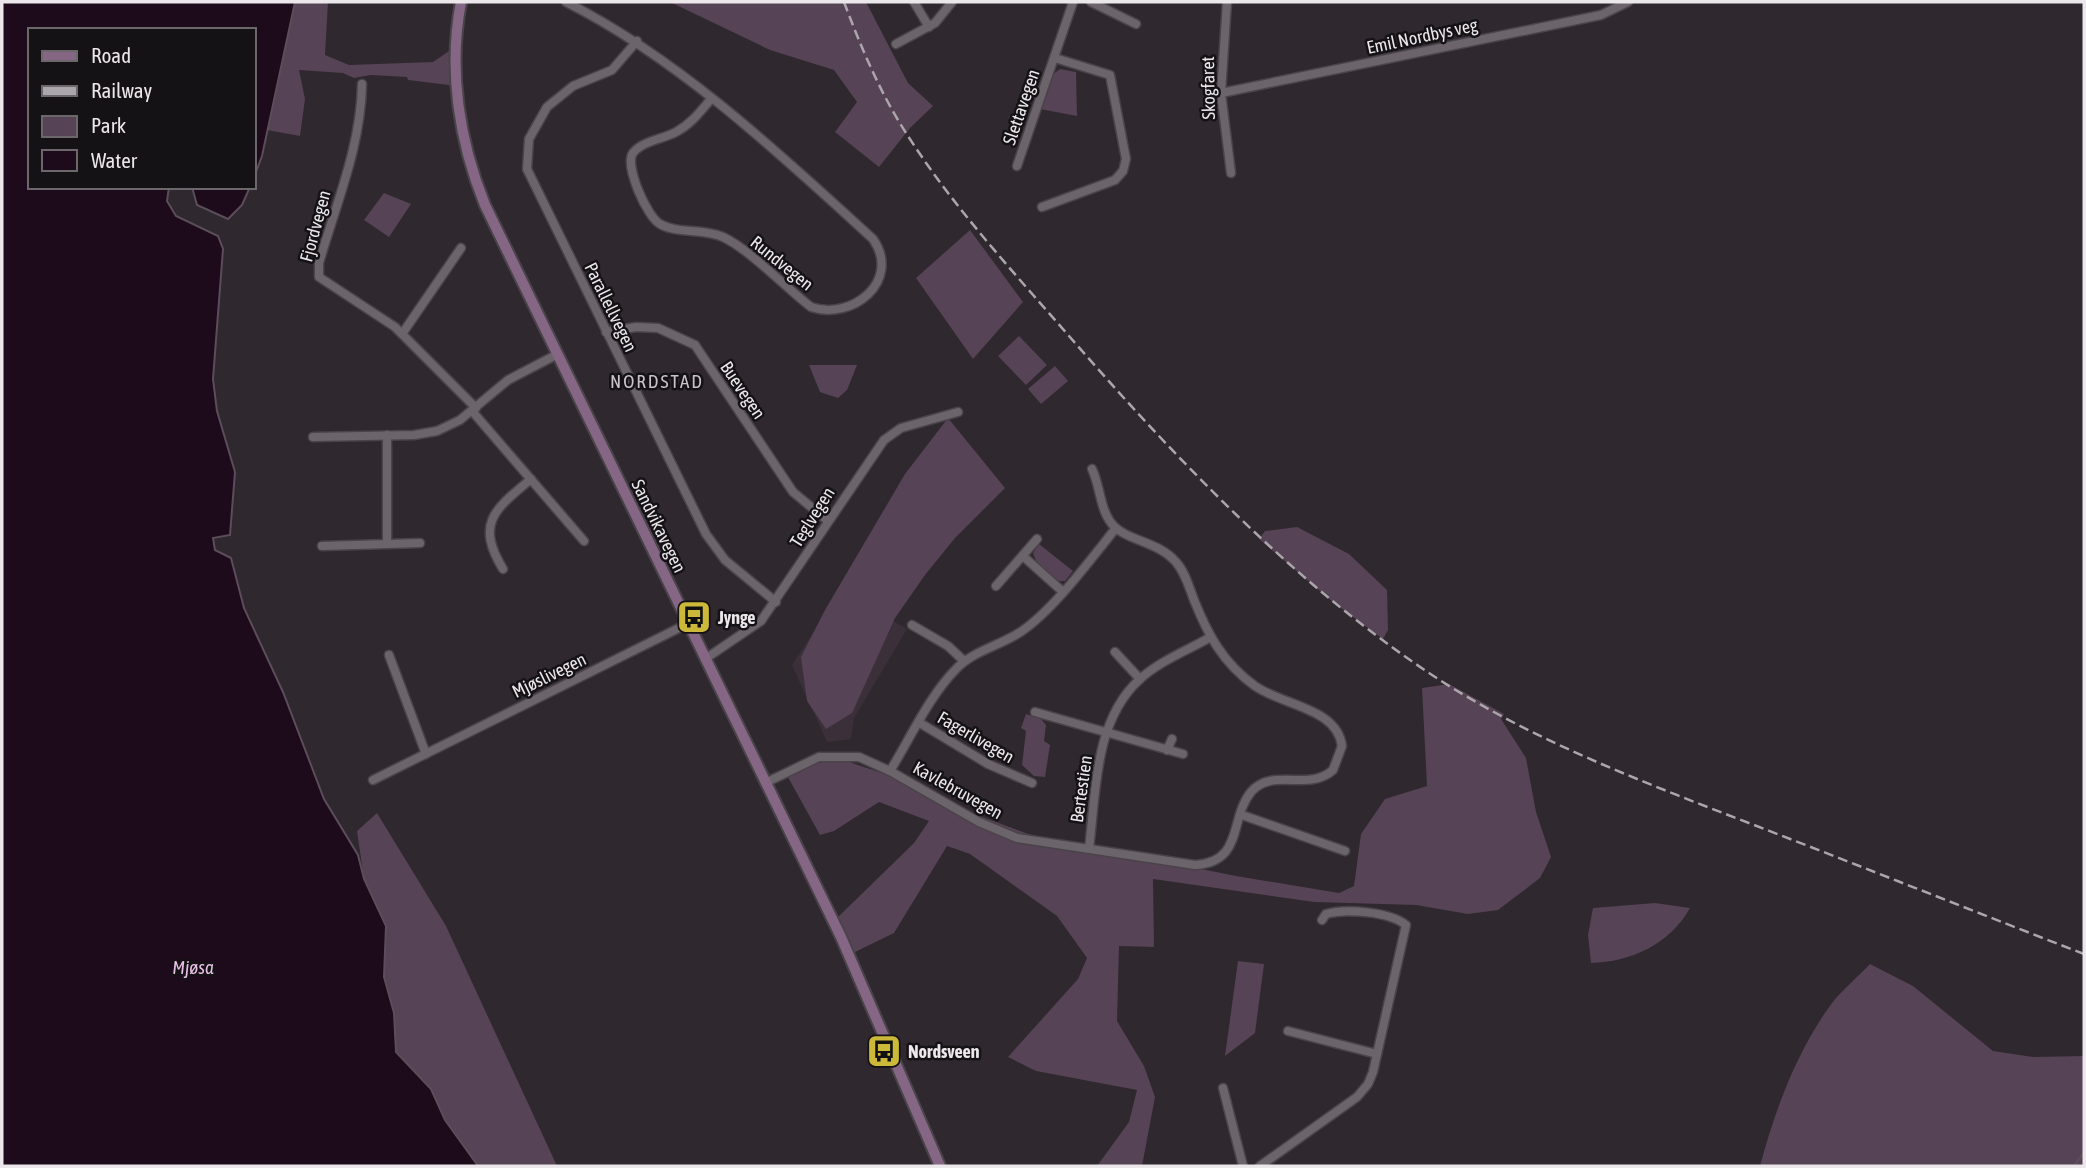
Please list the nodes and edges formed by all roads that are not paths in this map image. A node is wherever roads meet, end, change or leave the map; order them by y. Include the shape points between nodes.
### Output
1 (461, 2) edge
2 (566, 2) edge
3 (914, 2) edge
4 (952, 2) edge
5 (1073, 2) edge
6 (1091, 2) edge
7 (1227, 2) edge
8 (1628, 2) edge
9 (1136, 24) dead end
10 (929, 27) junction
11 (638, 41) junction
12 (896, 44) dead end
13 (1055, 58) junction
14 (362, 84) dead end
15 (1221, 93) junction
16 (710, 99) junction
17 (1017, 166) dead end
18 (1231, 173) dead end
19 (1042, 207) dead end
20 (461, 248) dead end
21 (606, 332) junction
22 (402, 334) junction
23 (556, 355) junction
24 (474, 409) junction
25 (958, 412) dead end
26 (387, 435) junction
27 (313, 437) dead end
28 (1092, 469) dead end
29 (531, 478) junction
30 (828, 521) junction
31 (1116, 528) junction
32 (1037, 539) dead end
33 (584, 541) dead end
34 (387, 543) junction
35 (420, 543) dead end
36 (322, 546) dead end
37 (1024, 557) junction
38 (503, 569) dead end
39 (996, 586) dead end
40 (1062, 591) junction
41 (776, 602) junction
42 (687, 624) junction
43 (912, 625) dead end
44 (1209, 638) junction
45 (1115, 652) dead end
46 (388, 656) dead end
47 (705, 659) junction
48 (964, 661) junction
49 (1140, 679) junction
50 (1035, 712) dead end
51 (920, 723) junction
52 (1105, 734) junction
53 (1171, 739) dead end
54 (1167, 750) junction
55 (426, 754) junction
56 (1183, 754) dead end
57 (890, 771) junction
58 (373, 780) dead end
59 (765, 783) junction
60 (1032, 783) dead end
61 (1242, 815) junction
62 (1088, 849) junction
63 (1345, 851) dead end
64 (1322, 920) dead end
65 (1288, 1031) dead end
66 (1377, 1054) junction
67 (1223, 1088) dead end
68 (940, 1166) edge
69 (1243, 1166) edge
70 (1260, 1166) edge

1 - 23 main road, Sandvikavegen via 456,78 465,148 485,205
2 - 11 street, Rundvegen
3 - 10 street
4 - 10 street
5 - 13 street, Slettavegen
6 - 9 street
7 - 15 street, Skogfaret
8 - 15 street, Emil Nordbys veg via 1601,15
10 - 12 street
11 - 16 street, Rundvegen
11 - 21 street, Parallellvegen via 612,70 573,86 547,107 526,153 533,185
13 - 17 street, Slettavegen
13 - 19 street, Slettavegen via 1110,75 1126,159 1115,180
14 - 22 street, Fjordvegen via 354,149 318,273 324,283
15 - 18 street, Skogfaret
16 - 16 street, Rundvegen via 873,239 880,255 880,272 864,299 842,309 811,307 725,238 662,225 655,219 636,183 631,155 640,146 688,124
20 - 22 street
21 - 30 street, Buevegen via 658,328 695,345 793,492
21 - 41 street, Parallellvegen via 706,534 725,560
22 - 24 street, Fjordvegen
23 - 24 street via 508,380
23 - 42 main road, Sandvikavegen
24 - 26 street via 437,431
24 - 29 street, Fjordvegen
25 - 30 street, Teglvegen via 892,433
26 - 27 street
26 - 34 street
28 - 31 street via 1107,517
29 - 33 street, Fjordvegen
29 - 38 street via 498,508 488,527 489,542
30 - 41 street, Teglvegen
31 - 40 street, Fagerlivegen
31 - 44 street, Kavlebruvegen via 1171,557 1184,575
32 - 37 street
34 - 35 street
34 - 36 street
37 - 39 street
37 - 40 street
40 - 48 street, Fagerlivegen via 1024,630
41 - 47 street, Teglvegen via 748,632
42 - 47 main road, Sandvikavegen
42 - 55 street, Mjøslivegen
43 - 48 street
44 - 49 street, Bertestien
44 - 61 street, Kavlebruvegen via 1256,687 1327,719 1341,738 1340,757 1327,775 1313,780 1269,781 1253,790
45 - 49 street
46 - 55 street
47 - 59 main road, Sandvikavegen
48 - 51 street, Fagerlivegen via 944,682
49 - 52 street, Bertestien via 1112,715
50 - 52 street, Bertestien
51 - 57 street, Fagerlivegen
51 - 60 street, Fagerlivegen
52 - 54 street, Bertestien
52 - 62 street, Bertestien
53 - 54 street
54 - 56 street, Bertestien
55 - 58 street, Mjøslivegen
57 - 59 street, Kavlebruvegen via 859,757 828,756 800,764
57 - 62 street, Kavlebruvegen via 1003,833
59 - 68 main road, Sandvikavegen via 841,937
61 - 62 street, Kavlebruvegen via 1230,846 1208,864
61 - 63 street
64 - 66 street via 1329,913 1341,912 1396,918 1406,925
65 - 66 street
66 - 70 street via 1368,1084 1357,1097
67 - 69 street

